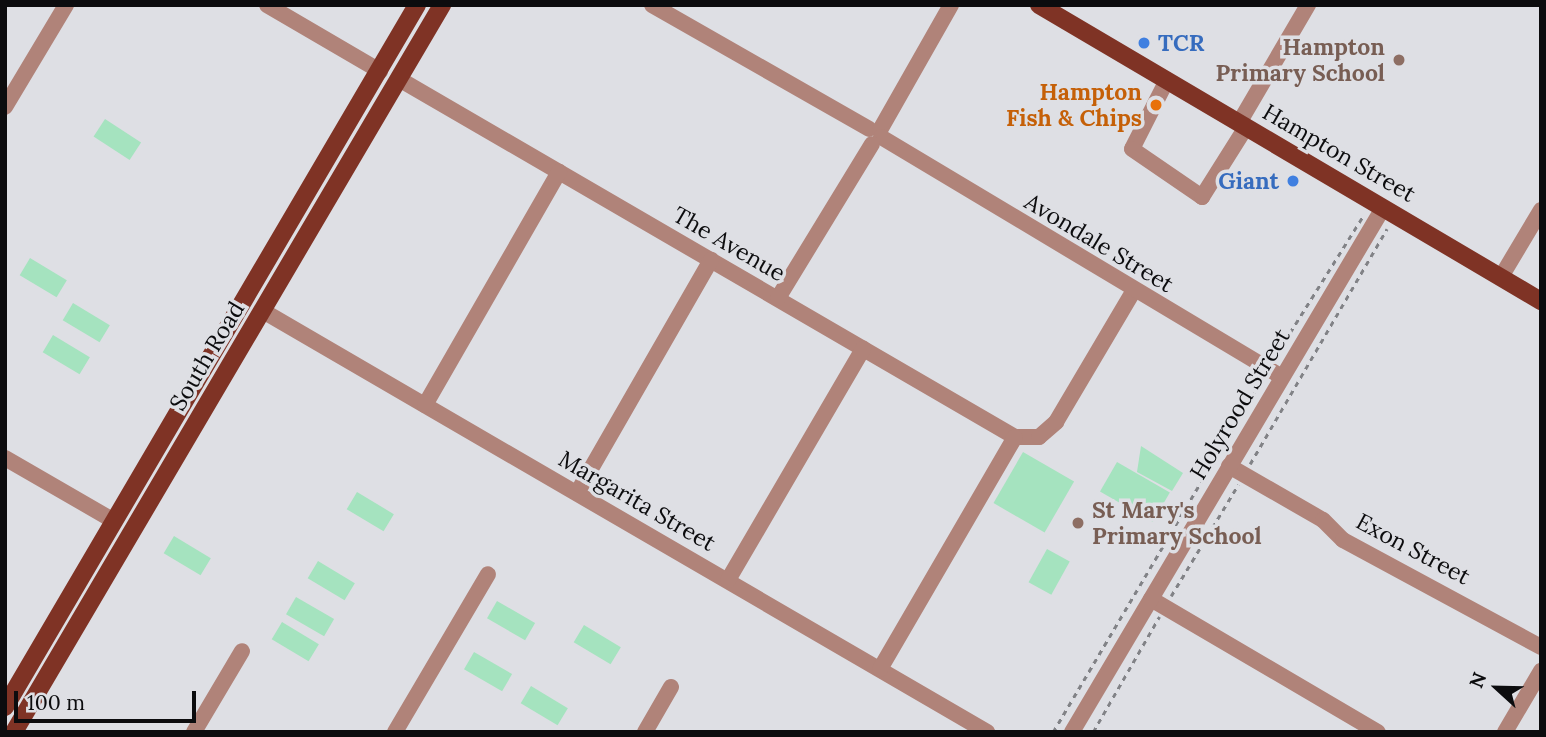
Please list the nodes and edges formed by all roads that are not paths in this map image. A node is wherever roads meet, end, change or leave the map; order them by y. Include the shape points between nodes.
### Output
1 (66, 5) edge
2 (267, 5) edge
3 (417, 5) edge
4 (442, 5) edge
5 (652, 5) edge
6 (951, 5) edge
7 (1040, 5) edge
8 (1308, 5) edge
9 (380, 71) junction
10 (399, 79) junction
11 (1167, 79) junction
12 (5, 107) edge
13 (1242, 125) junction
14 (876, 135) junction
15 (559, 172) junction
16 (1383, 208) junction
17 (1541, 210) edge
18 (712, 260) junction
19 (1501, 277) junction
20 (1134, 290) junction
21 (778, 298) junction
22 (245, 300) junction
23 (1541, 301) edge
24 (262, 311) junction
25 (863, 349) junction
26 (1275, 373) junction
27 (425, 405) junction
28 (1015, 437) junction
29 (5, 458) edge
30 (1229, 466) junction
31 (577, 493) junction
32 (114, 521) junction
33 (488, 574) dead end
34 (728, 580) junction
35 (1151, 599) junction
36 (1541, 647) edge
37 (242, 651) dead end
38 (880, 669) junction
39 (1541, 671) edge
40 (671, 687) dead end
41 (5, 707) edge
42 (14, 732) edge
43 (194, 732) edge
44 (395, 732) edge
45 (645, 732) edge
46 (988, 732) edge
47 (1072, 732) edge
48 (1378, 732) edge
49 (1504, 732) edge

1 - 12 street
2 - 9 street
3 - 9 main road, South Road
4 - 10 main road, South Road
5 - 14 street, Avondale Street
6 - 14 street
7 - 11 main road, Hampton Street
8 - 13 street
9 - 10 main road
9 - 22 main road, South Road
10 - 15 street, The Avenue
10 - 24 main road, South Road
11 - 13 main road, Hampton Street
11 - 13 street via 1132,149 1202,197
13 - 16 main road, Hampton Street
14 - 20 street, Avondale Street
14 - 21 street
15 - 18 street, The Avenue
15 - 27 street
16 - 19 main road, Hampton Street
16 - 26 street, Holyrood Street
17 - 19 street
18 - 21 street, The Avenue
18 - 31 street
19 - 23 main road, Hampton Street
20 - 26 street, Avondale Street
20 - 28 street via 1056,422 1039,437
21 - 25 street, The Avenue
22 - 24 main road
22 - 32 main road, South Road
24 - 27 street, Margarita Street
24 - 42 main road, South Road
25 - 28 street, The Avenue
25 - 34 street
26 - 30 street, Holyrood Street
27 - 31 street, Margarita Street
28 - 38 street
29 - 32 street
30 - 35 street, Holyrood Street
30 - 36 street, Exon Street via 1323,520 1343,540
31 - 34 street, Margarita Street
32 - 41 main road, South Road
33 - 44 street
34 - 38 street, Margarita Street
35 - 47 street, Holyrood Street
35 - 48 street
37 - 43 street
38 - 46 street, Margarita Street
39 - 49 street
40 - 45 street

